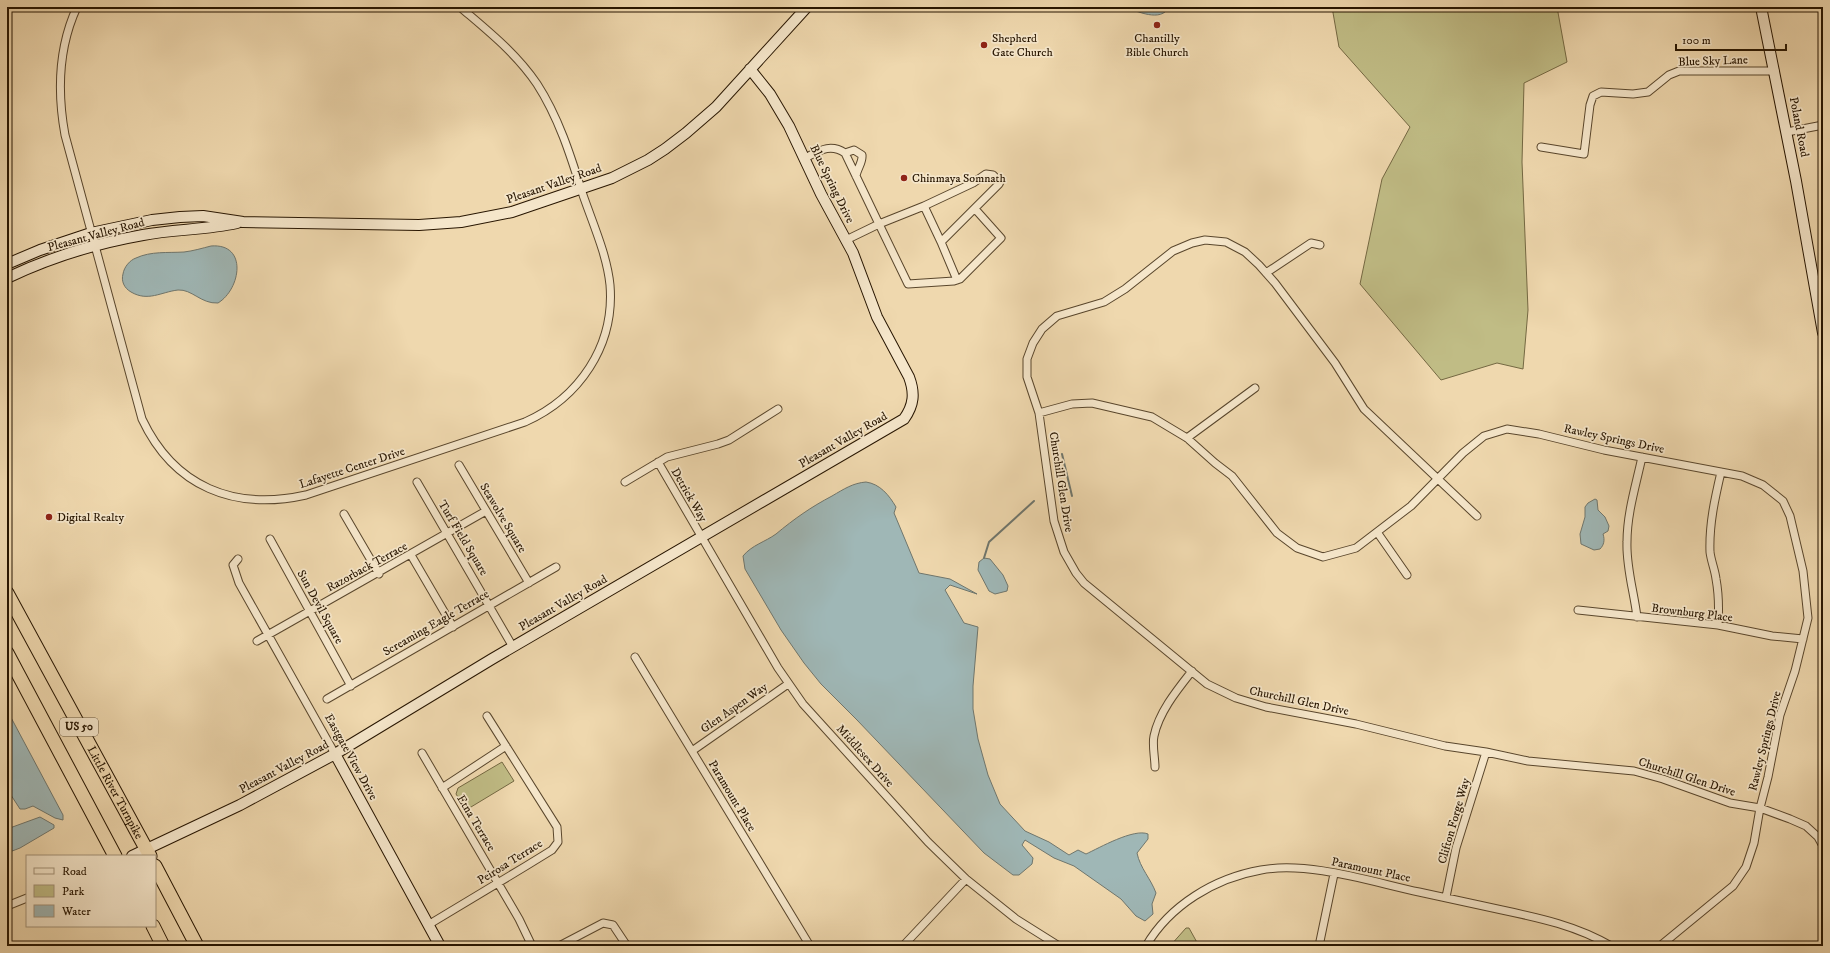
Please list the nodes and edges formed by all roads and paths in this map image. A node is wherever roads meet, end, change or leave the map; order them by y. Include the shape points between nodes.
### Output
1 (460, 7) edge
2 (807, 7) edge
3 (1761, 7) edge
4 (75, 8) edge
5 (750, 70) junction
6 (1775, 71) junction
7 (1823, 125) edge
8 (1786, 132) junction
9 (1541, 147) dead end
10 (845, 153) junction
11 (805, 158) junction
12 (856, 176) junction
13 (581, 189) junction
14 (924, 206) junction
15 (972, 211) junction
16 (243, 222) junction
17 (879, 224) junction
18 (91, 233) junction
19 (846, 240) junction
20 (940, 242) junction
21 (1320, 245) dead end
22 (95, 247) junction
23 (7, 264) edge
24 (1266, 274) junction
25 (7, 278) edge
26 (957, 280) junction
27 (877, 317) joint
28 (1823, 332) edge
29 (1255, 388) dead end
30 (778, 409) dead end
31 (1039, 413) junction
32 (1187, 438) junction
33 (1642, 457) junction
34 (658, 462) junction
35 (459, 465) dead end
36 (1721, 472) junction
37 (1438, 478) junction
38 (417, 482) dead end
39 (625, 482) dead end
40 (486, 511) junction
41 (344, 514) dead end
42 (1477, 516) dead end
43 (1376, 532) junction
44 (447, 534) junction
45 (702, 538) junction
46 (270, 539) dead end
47 (411, 555) junction
48 (238, 559) dead end
49 (556, 567) dead end
50 (378, 574) junction
51 (1407, 575) dead end
52 (529, 583) junction
53 (10, 598) edge
54 (490, 605) junction
55 (1578, 610) dead end
56 (310, 611) junction
57 (1636, 617) junction
58 (1718, 625) junction
59 (453, 627) junction
60 (268, 635) junction
61 (1803, 640) junction
62 (257, 641) dead end
63 (513, 647) junction
64 (7, 653) edge
65 (635, 657) dead end
66 (1192, 671) junction
67 (788, 684) junction
68 (351, 686) junction
69 (327, 699) dead end
70 (487, 716) dead end
71 (506, 746) junction
72 (692, 751) junction
73 (1486, 752) junction
74 (422, 753) dead end
75 (335, 754) junction
76 (1155, 767) dead end
77 (442, 788) junction
78 (1760, 808) junction
79 (1823, 846) edge
80 (148, 853) edge
81 (114, 855) edge
82 (137, 855) edge
83 (156, 868) edge
84 (1334, 874) junction
85 (966, 879) junction
86 (498, 883) junction
87 (1446, 897) junction
88 (26, 898) edge
89 (7, 906) edge
90 (428, 924) junction
91 (154, 927) edge
92 (163, 946) edge
93 (197, 946) edge
94 (440, 946) edge
95 (532, 946) edge
96 (559, 946) edge
97 (627, 946) edge
98 (810, 946) edge
99 (903, 946) edge
100 (1060, 946) edge
101 (1146, 946) edge
102 (1319, 946) edge
103 (1611, 946) edge
104 (1660, 946) edge

1 - 13 street, Lafayette Center Drive via 512,53 536,83 563,135
2 - 5 street, Pleasant Valley Road
3 - 6 street, Poland Road
4 - 18 street, Lafayette Center Drive via 65,41 59,96 65,135
5 - 11 street, Blue Spring Drive via 778,105
5 - 13 street, Pleasant Valley Road via 702,120 665,149 612,178
6 - 8 street, Poland Road
6 - 9 street, Blue Sky Lane via 1679,71 1669,75 1648,92 1601,92 1593,96 1590,105 1584,154
7 - 8 street
8 - 28 street, Poland Road
10 - 11 street via 827,148
10 - 12 street
10 - 12 street via 854,150 862,155
11 - 19 street, Blue Spring Drive
12 - 17 street
13 - 16 street, Pleasant Valley Road via 512,212 461,222
13 - 22 street, Lafayette Center Drive via 607,268 610,300 608,325 600,348 575,388 552,408 525,422 285,500 244,499 211,489 177,467 155,442 142,419 137,403
14 - 15 street via 973,183 986,174 997,177 999,184
14 - 17 street
14 - 20 street
15 - 20 street
15 - 26 street via 976,210 1001,238
16 - 18 street, Pleasant Valley Road via 203,216 180,217 152,220
16 - 22 street, Pleasant Valley Road via 143,235
17 - 19 street
17 - 26 street via 908,284
18 - 22 street, Lafayette Center Drive
18 - 23 street, Pleasant Valley Road
19 - 27 street, Blue Spring Drive via 861,270
20 - 26 street
21 - 24 street via 1311,243
22 - 25 street, Pleasant Valley Road via 46,262
24 - 31 street, Churchill Glen Drive via 1245,252 1226,242 1205,240 1173,251 1125,289 1104,302 1057,316 1042,329 1028,359 1027,377
24 - 37 street, Churchill Glen Drive via 1335,363 1364,409
27 - 45 street, Pleasant Valley Road via 912,385 913,401 904,419
29 - 32 street
30 - 34 street via 729,440 677,454
31 - 32 street, Rawley Springs Drive via 1072,404 1092,403 1152,417
31 - 66 street, Churchill Glen Drive via 1054,522 1060,545 1069,562 1084,583
32 - 43 street, Rawley Springs Drive via 1232,476 1277,533 1297,548 1323,557 1356,548
33 - 36 street, Rawley Springs Drive
33 - 37 street, Rawley Springs Drive via 1507,429 1484,436
33 - 57 street via 1627,542
34 - 39 street
34 - 45 street, Detrick Way
35 - 40 street, Seawolve Square
36 - 58 street via 1711,518 1710,539 1710,554 1720,606
36 - 61 street, Rawley Springs Drive via 1742,476 1763,485 1783,501 1790,516 1804,571 1808,618
37 - 42 street, Churchill Glen Drive
37 - 43 street, Rawley Springs Drive via 1411,506
38 - 44 street, Turf Field Square
40 - 44 street, Razorback Terrace
40 - 52 street, Seawolve Square
41 - 50 street
43 - 51 street
44 - 47 street, Razorback Terrace
44 - 54 street, Turf Field Square
45 - 63 street, Pleasant Valley Road
45 - 67 street, Middlesex Drive
46 - 56 street, Sun Devil Square
47 - 50 street, Razorback Terrace
47 - 59 street
48 - 60 street, Eastgate View Drive via 233,565 235,574
49 - 52 street, Screaming Eagle Terrace
50 - 56 street, Razorback Terrace
52 - 54 street, Screaming Eagle Terrace
53 - 80 highway, Little River Turnpike / US 50
54 - 59 street, Screaming Eagle Terrace
54 - 63 street, Turf Field Square
55 - 57 street, Brownburg Place
56 - 60 street, Razorback Terrace
56 - 68 street, Sun Devil Square
57 - 58 street, Brownburg Place
58 - 61 street, Brownburg Place
59 - 68 street, Screaming Eagle Terrace
60 - 62 street, Razorback Terrace
60 - 75 street, Eastgate View Drive
61 - 78 street, Rawley Springs Drive via 1780,716
63 - 75 street, Pleasant Valley Road
64 - 81 highway, US 50
65 - 72 street, Paramount Place
66 - 73 street, Churchill Glen Drive via 1207,684 1236,698 1266,707 1356,724 1444,746
66 - 76 street via 1162,715 1154,737
67 - 72 street, Glen Aspen Way
67 - 85 street, Middlesex Drive via 803,704 928,842
68 - 69 street, Screaming Eagle Terrace
70 - 71 street, Peirosa Terrace
71 - 77 street
71 - 86 street, Peirosa Terrace via 557,827 559,837 552,850
72 - 98 street, Paramount Place
73 - 78 street, Churchill Glen Drive via 1528,761 1634,771 1730,803
73 - 87 street, Clifton Forge Way via 1456,848
74 - 77 street, Etna Terrace
75 - 80 street, Pleasant Valley Road
75 - 90 street, Eastgate View Drive
77 - 86 street, Etna Terrace
78 - 79 street, Churchill Glen Drive via 1806,826 1818,837
78 - 104 street, Rawley Springs Drive via 1754,843 1746,867 1733,886
80 - 82 street, Pleasant Valley Road
83 - 93 highway
84 - 87 street, Paramount Place
84 - 101 street, Paramount Place via 1311,869 1276,868 1231,878 1209,887 1185,903 1160,927
84 - 102 street
85 - 99 street
85 - 100 street, Middlesex Drive via 1016,919
86 - 90 street, Peirosa Terrace
86 - 95 street, Etna Terrace
87 - 103 street, Paramount Place via 1564,924
88 - 89 street
90 - 94 street, Eastgate View Drive
91 - 92 highway
96 - 97 street via 603,923 613,925

